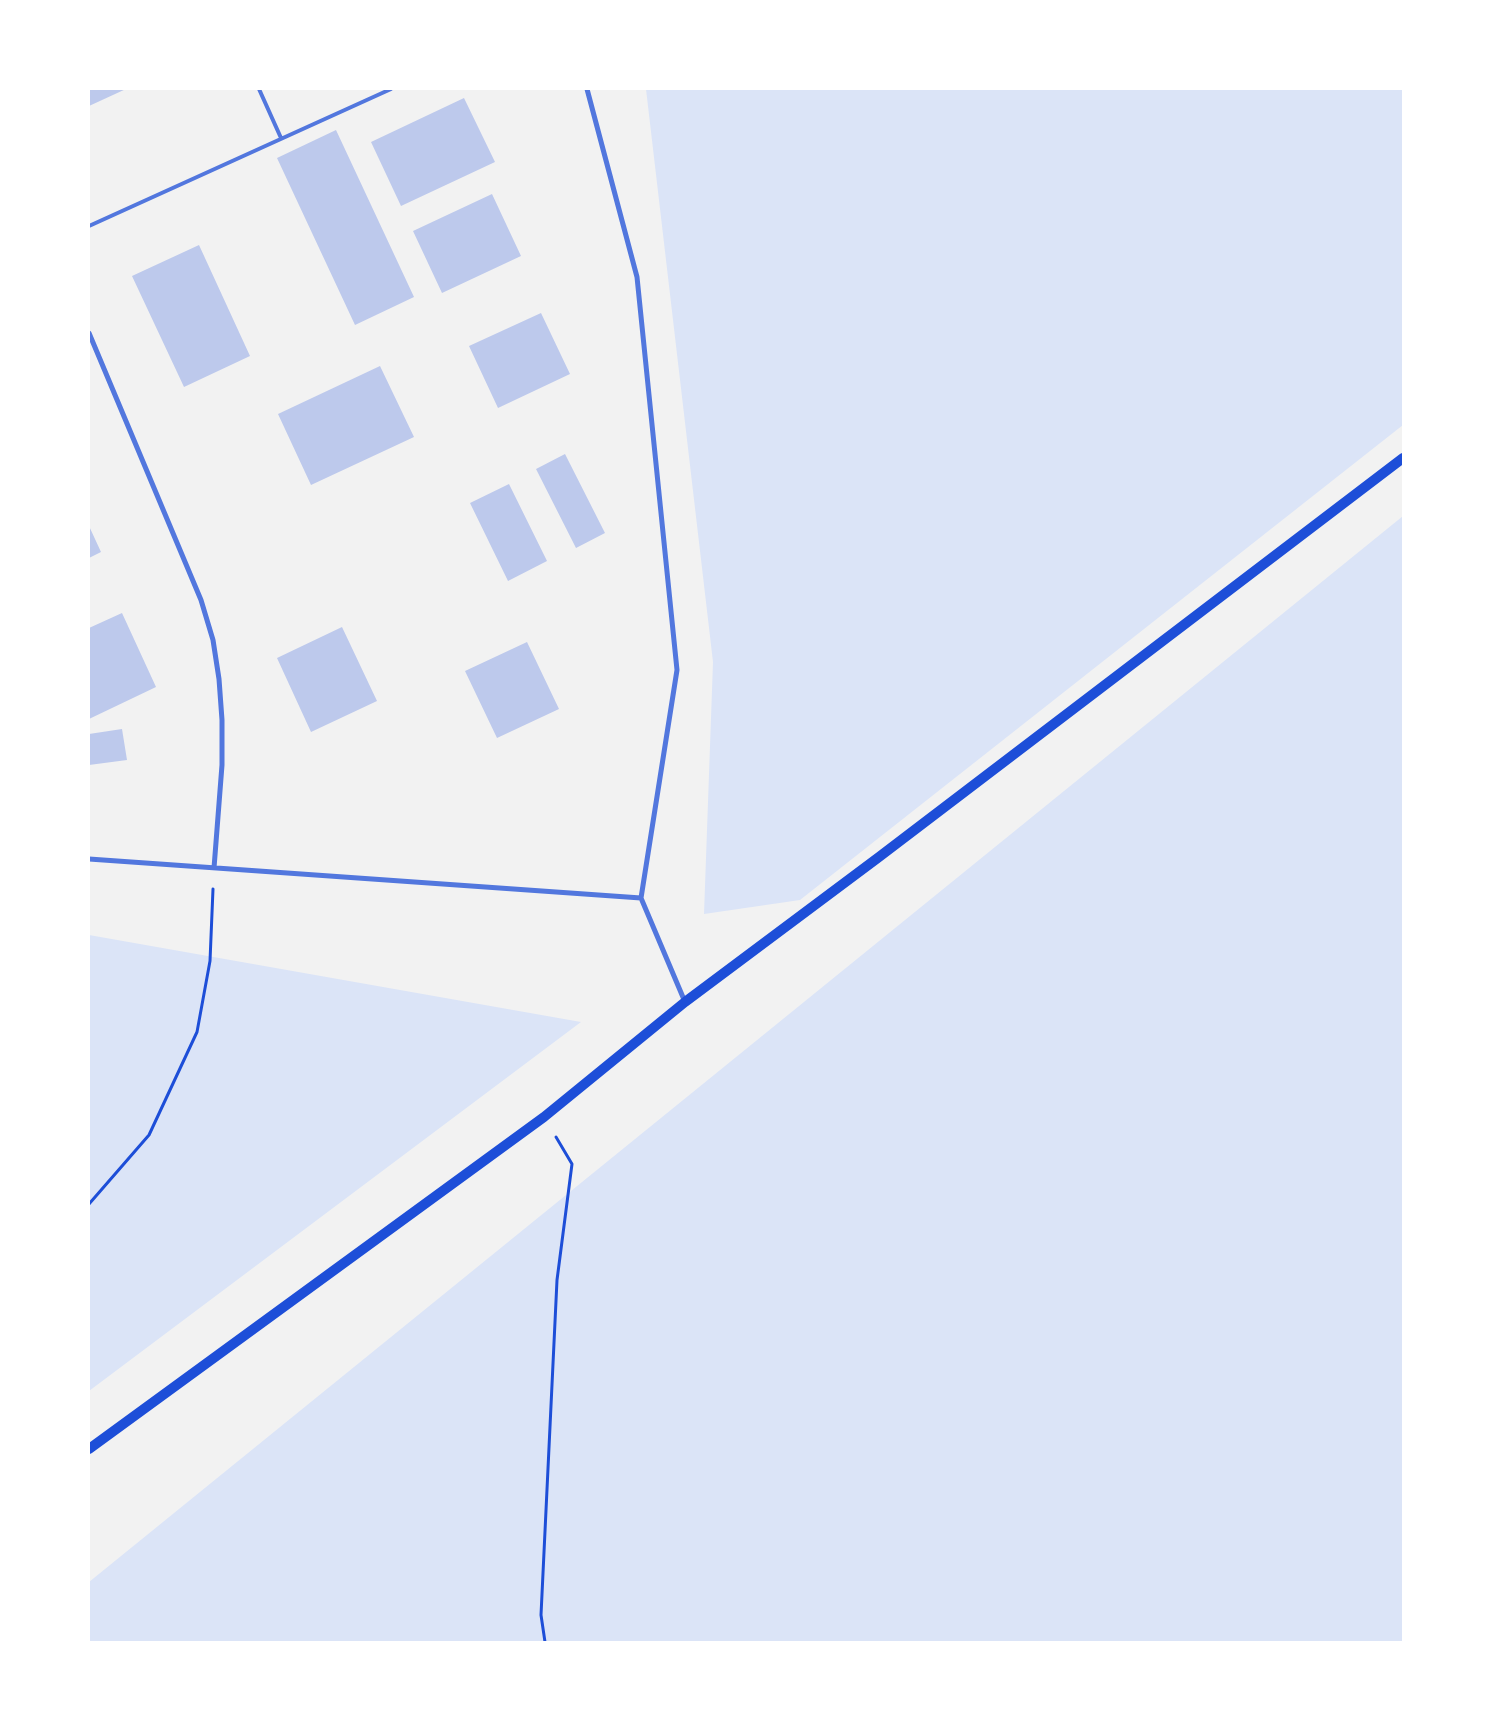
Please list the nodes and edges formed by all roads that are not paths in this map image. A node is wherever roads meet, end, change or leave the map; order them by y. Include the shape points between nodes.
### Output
1 (259, 89) edge
2 (390, 89) edge
3 (587, 89) edge
4 (281, 138) junction
5 (89, 226) edge
6 (89, 333) edge
7 (1403, 458) edge
8 (89, 859) edge
9 (214, 868) junction
10 (641, 898) junction
11 (685, 1002) junction
12 (89, 1449) edge

1 - 4 lane
2 - 4 lane
3 - 10 street via 637,277 677,670
4 - 5 lane
6 - 9 street via 201,600 213,640 222,720
7 - 11 main road
8 - 9 street
9 - 10 street
10 - 11 street
11 - 12 main road via 544,1117

